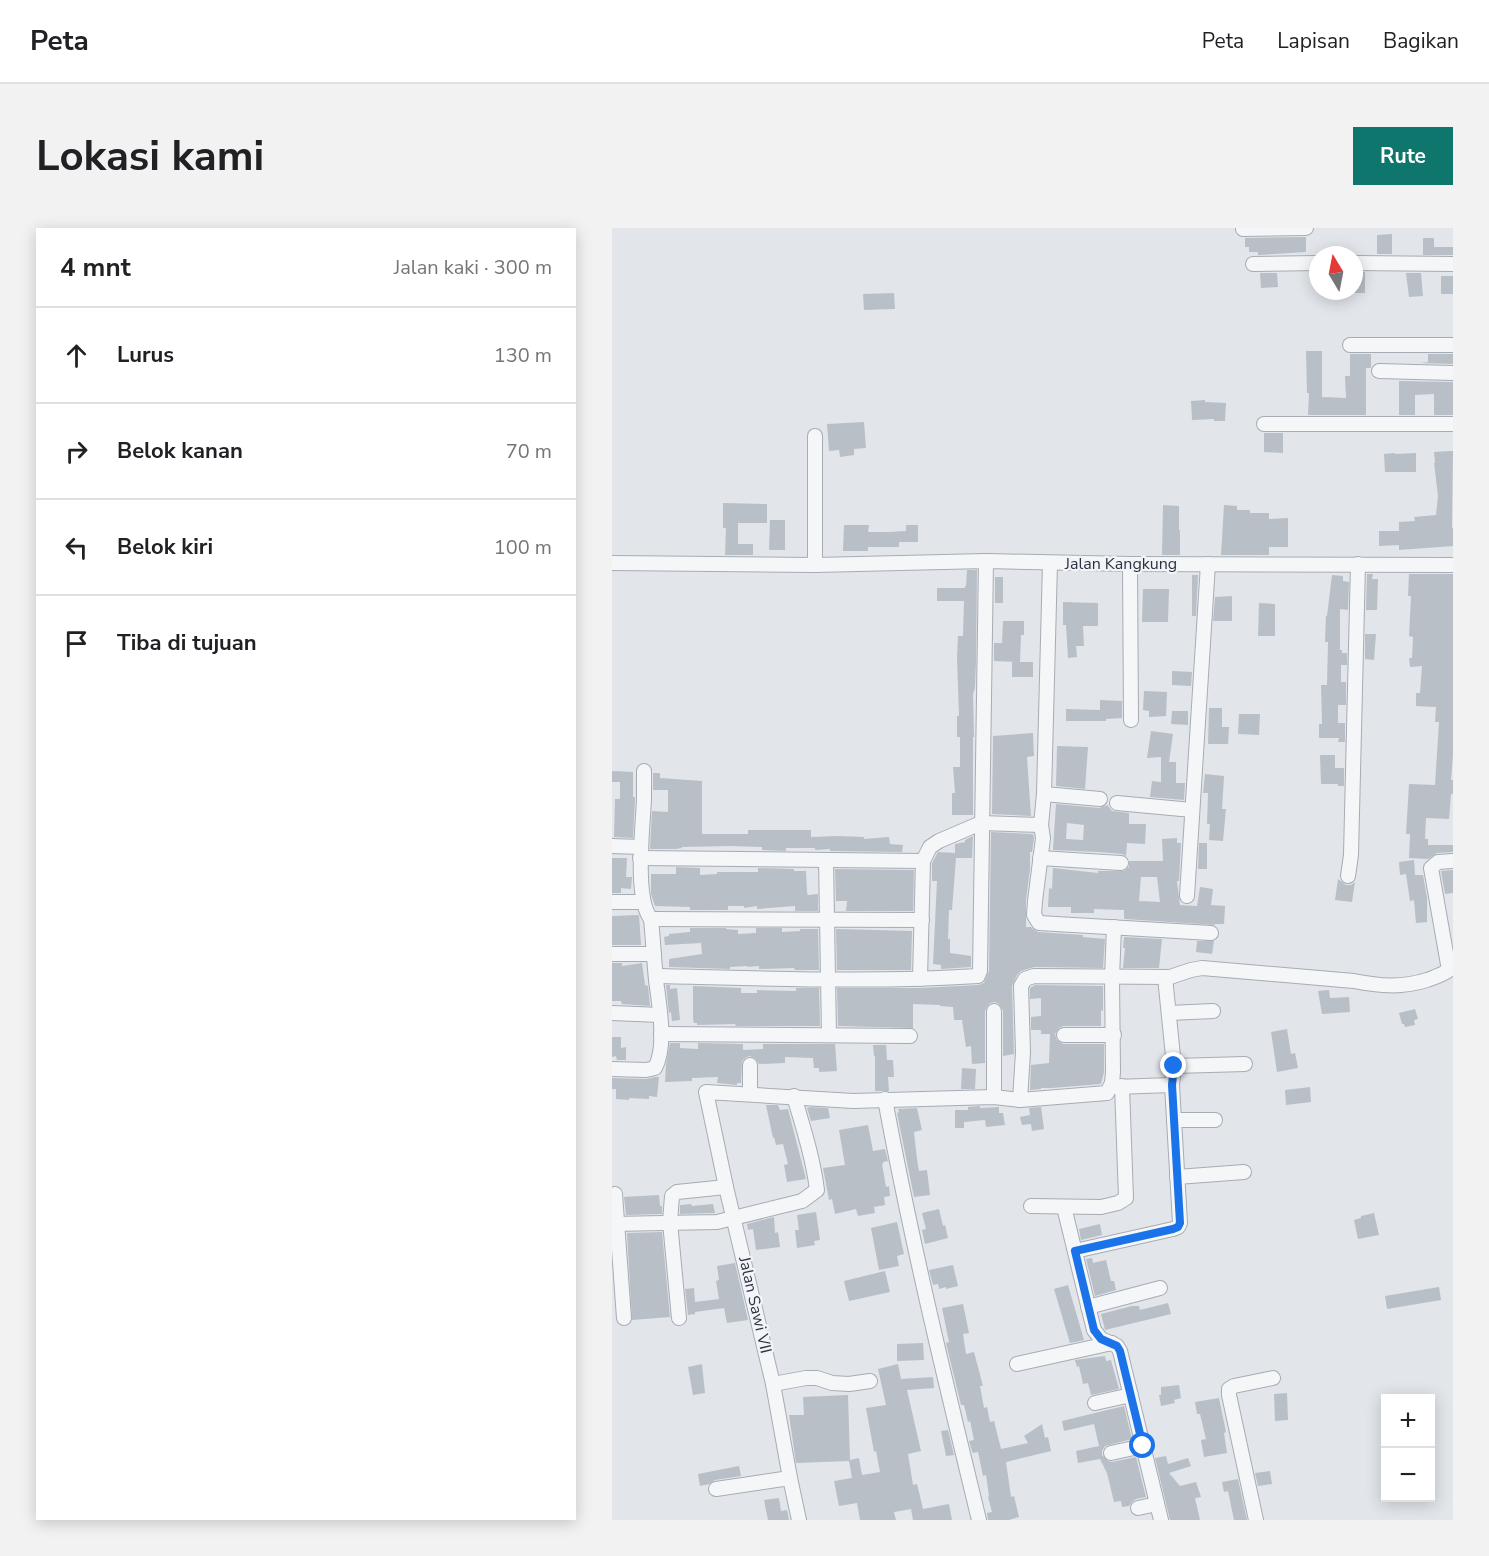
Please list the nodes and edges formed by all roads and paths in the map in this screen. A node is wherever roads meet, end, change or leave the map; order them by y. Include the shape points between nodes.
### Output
1 (1306, 228) edge
2 (1243, 229) edge
3 (1309, 263) edge
4 (1363, 263) edge
5 (1253, 264) dead end
6 (1453, 264) edge
7 (1350, 345) dead end
8 (1453, 345) edge
9 (1379, 371) dead end
10 (1453, 373) edge
11 (1264, 424) dead end
12 (1453, 424) edge
13 (815, 436) dead end
14 (986, 561) junction
15 (612, 563) edge
16 (1050, 563) junction
17 (1130, 564) junction
18 (1208, 564) junction
19 (1358, 564) junction
20 (815, 565) junction
21 (1453, 565) edge
22 (1131, 720) dead end
23 (644, 771) dead end
24 (1044, 794) junction
25 (1100, 799) dead end
26 (1117, 803) dead end
27 (1192, 810) junction
28 (981, 823) junction
29 (1041, 825) junction
30 (612, 846) edge
31 (640, 853) junction
32 (1040, 858) junction
33 (826, 860) junction
34 (923, 861) junction
35 (1453, 861) edge
36 (1121, 863) dead end
37 (1348, 876) dead end
38 (1187, 896) dead end
39 (612, 902) edge
40 (643, 902) junction
41 (651, 919) junction
42 (922, 920) junction
43 (827, 921) junction
44 (1114, 927) junction
45 (1211, 933) dead end
46 (612, 954) edge
47 (654, 954) junction
48 (656, 976) junction
49 (1165, 977) junction
50 (1112, 978) junction
51 (920, 979) junction
52 (828, 980) junction
53 (994, 1011) dead end
54 (1213, 1011) dead end
55 (612, 1013) edge
56 (1169, 1013) junction
57 (660, 1015) junction
58 (661, 1034) junction
59 (829, 1035) junction
60 (1064, 1035) dead end
61 (1114, 1035) junction
62 (910, 1036) dead end
63 (1245, 1064) dead end
64 (750, 1065) dead end
65 (1174, 1066) junction
66 (612, 1069) edge
67 (1172, 1085) junction
68 (1116, 1087) junction
69 (750, 1094) junction
70 (794, 1096) junction
71 (994, 1097) junction
72 (885, 1099) junction
73 (1020, 1100) junction
74 (1174, 1120) junction
75 (1215, 1120) dead end
76 (1244, 1172) dead end
77 (1178, 1177) junction
78 (726, 1187) junction
79 (615, 1194) dead end
80 (1031, 1206) dead end
81 (1064, 1207) junction
82 (734, 1218) junction
83 (670, 1222) junction
84 (615, 1223) edge
85 (1075, 1251) junction
86 (1160, 1288) dead end
87 (1088, 1307) junction
88 (624, 1318) dead end
89 (680, 1318) dead end
90 (1112, 1344) junction
91 (1017, 1364) dead end
92 (1273, 1378) dead end
93 (870, 1382) dead end
94 (773, 1384) junction
95 (1131, 1395) junction
96 (1095, 1403) dead end
97 (1143, 1446) junction
98 (1111, 1454) dead end
99 (790, 1479) junction
100 (716, 1489) dead end
101 (1157, 1504) junction
102 (1138, 1508) dead end
103 (799, 1520) edge
104 (979, 1520) edge
105 (1161, 1520) edge
106 (1256, 1520) edge

1 - 2 street
3 - 5 street
4 - 6 street
7 - 8 street
9 - 10 street
11 - 12 street
13 - 20 street
14 - 16 street
14 - 20 street
14 - 28 street
15 - 20 street
16 - 17 street, Jalan Kangkung
16 - 24 street, Jalan Kangkung
17 - 18 street, Jalan Kangkung
17 - 22 street
18 - 19 street, Jalan Kangkung
18 - 27 street
19 - 21 street, Jalan Kangkung
19 - 37 street
23 - 31 street via 649,797
24 - 25 street
24 - 29 street, Jalan Kangkung
26 - 27 street
27 - 38 street
28 - 29 street
28 - 34 street via 939,841 930,847
28 - 51 street via 980,971 978,976
29 - 32 street, Jalan Kangkung
30 - 31 street
31 - 33 street
31 - 40 street
32 - 36 street
32 - 44 street, Jalan Kangkung via 1034,908 1039,923
33 - 34 street
33 - 43 street
34 - 42 street
35 - 49 street via 1438,862 1431,868 1449,967 1443,975 1400,986 1202,968
39 - 40 street
40 - 41 street
41 - 43 street
41 - 47 street
42 - 43 street
42 - 51 street
43 - 52 street
44 - 45 street
44 - 50 street
46 - 47 street
47 - 48 street
48 - 52 street
48 - 57 street
49 - 50 street
49 - 56 street
50 - 61 street
50 - 73 street via 1025,979 1021,986
51 - 52 street
52 - 59 street
53 - 71 street
54 - 56 street
55 - 57 street
56 - 65 street
57 - 58 street
58 - 59 street
58 - 66 street via 655,1068
59 - 62 street
60 - 61 street
61 - 68 street
63 - 65 street
64 - 69 street
65 - 67 street
67 - 68 street
67 - 74 street
68 - 73 street via 1107,1094
68 - 81 street via 1126,1198 1101,1207
69 - 70 street
69 - 78 street, Jalan Sawi VII via 706,1092
70 - 72 street via 853,1101
70 - 82 street via 817,1190 802,1201
71 - 72 street
71 - 73 street
72 - 104 street via 898,1173
74 - 75 street
74 - 77 street
76 - 77 street
77 - 85 street via 1178,1227
78 - 82 street, Jalan Sawi VII
78 - 83 street via 674,1193
79 - 84 street
80 - 81 street
81 - 85 street
82 - 83 street
82 - 94 street, Jalan Sawi VII
83 - 84 street
83 - 89 street
84 - 88 street
85 - 87 street
86 - 87 street
87 - 90 street via 1094,1330
90 - 91 street
90 - 95 street via 1120,1351
92 - 106 street via 1229,1389
93 - 94 street via 832,1383 806,1378
94 - 99 street, Jalan Sawi VII
95 - 96 street
95 - 97 street
97 - 98 street
97 - 101 street
99 - 100 street
99 - 103 street, Jalan Sawi VII
101 - 102 street
101 - 105 street

